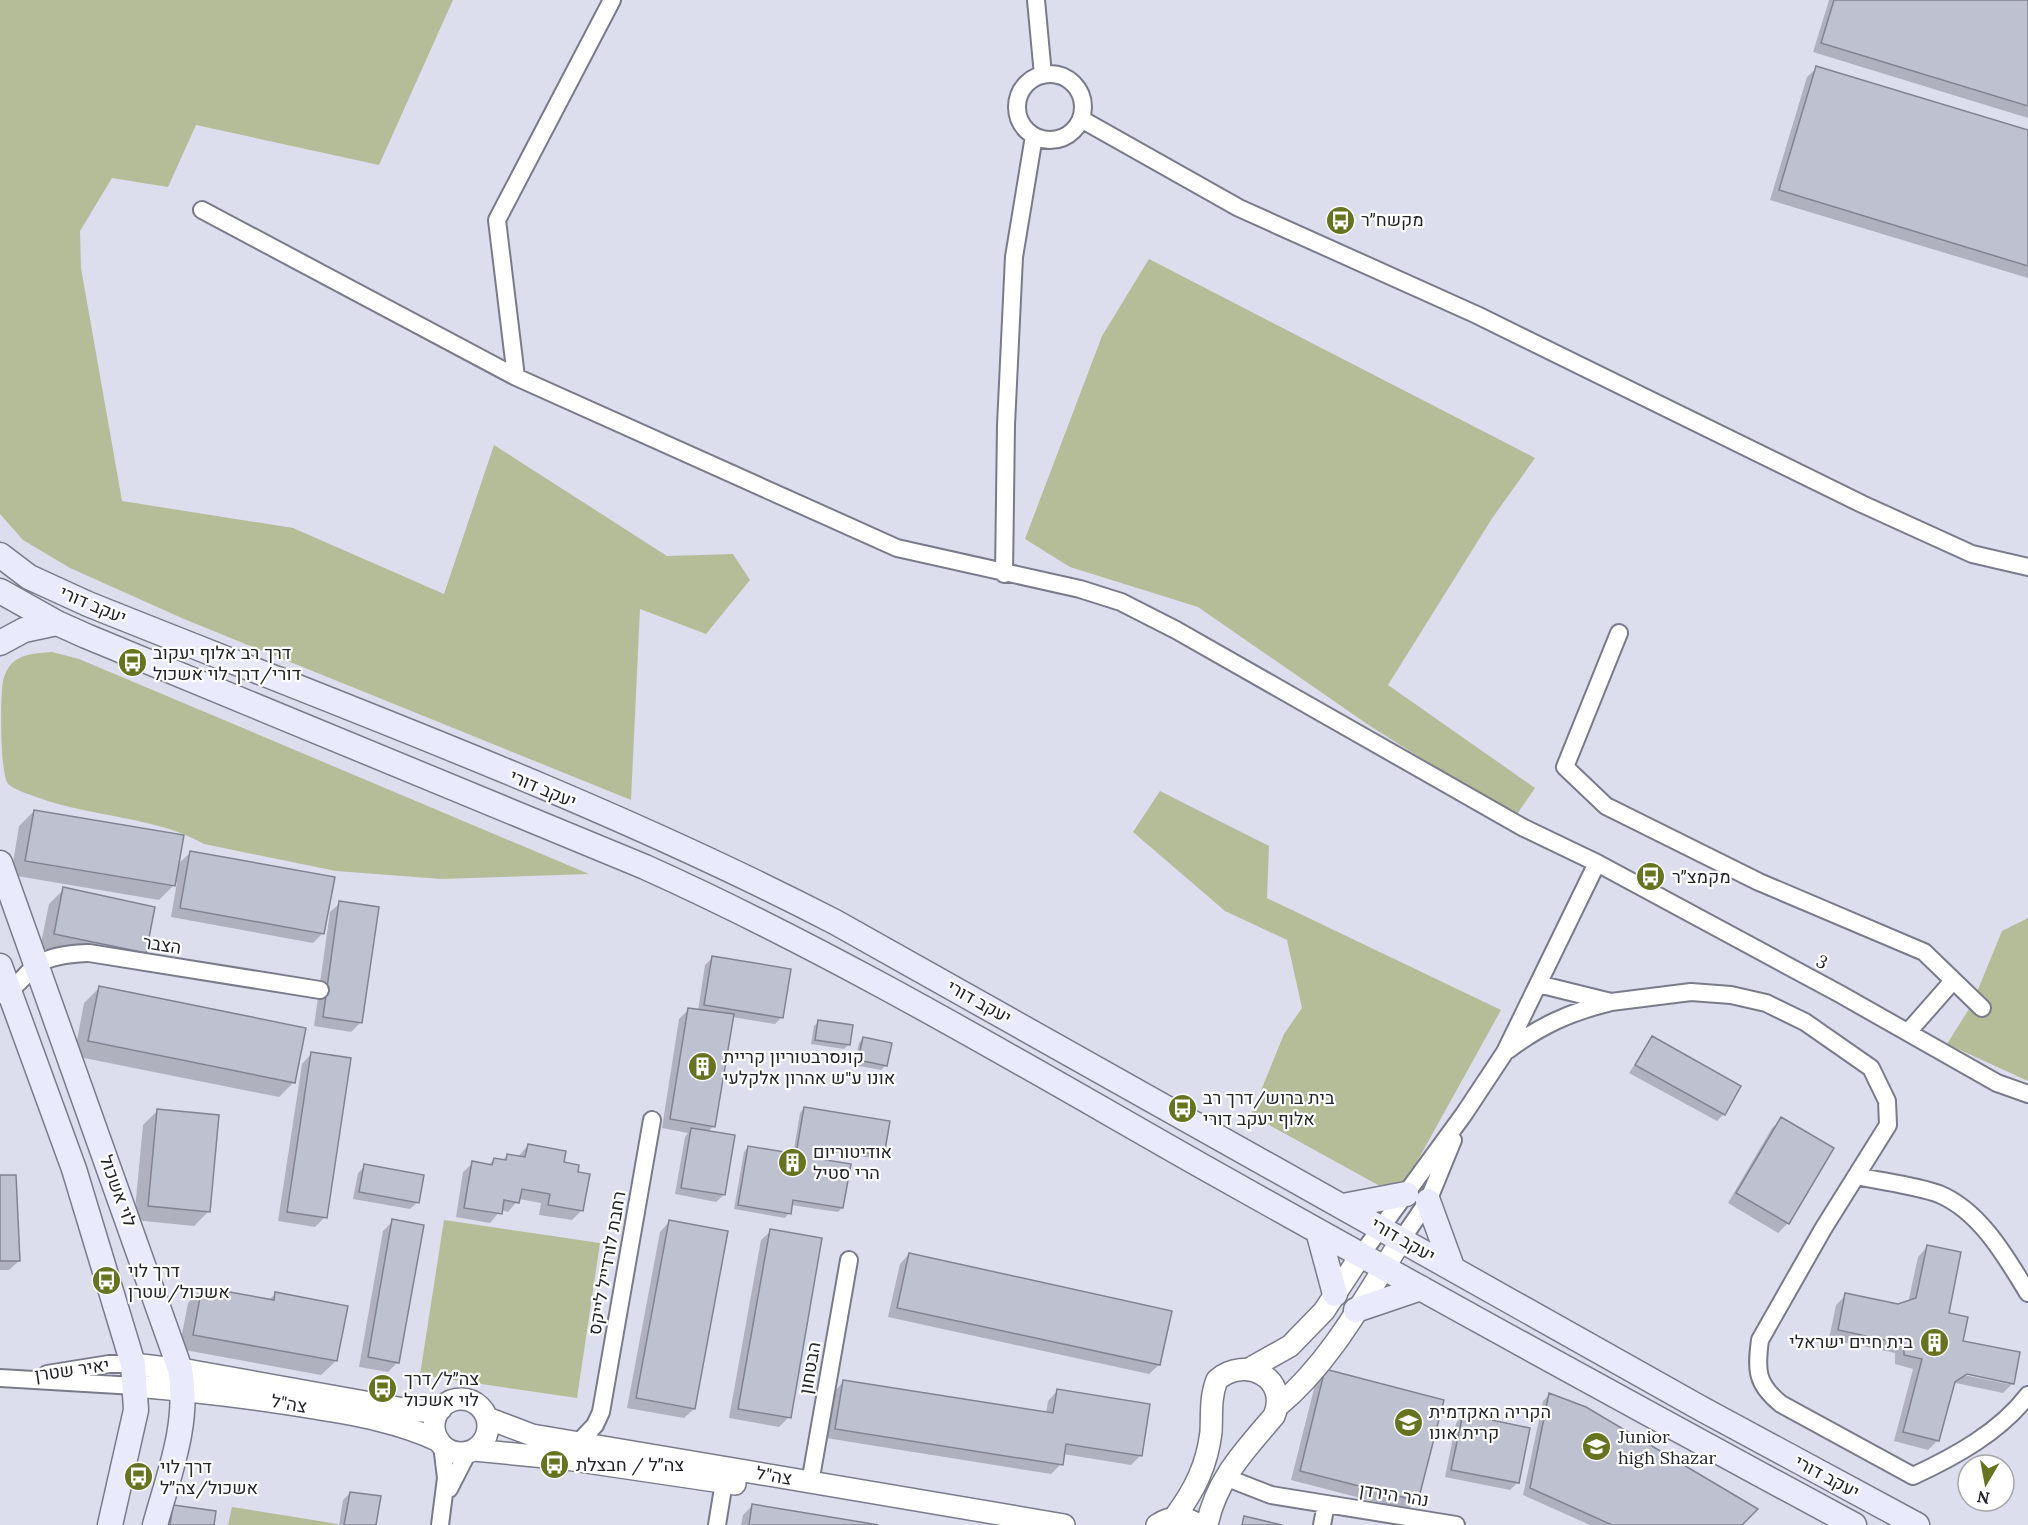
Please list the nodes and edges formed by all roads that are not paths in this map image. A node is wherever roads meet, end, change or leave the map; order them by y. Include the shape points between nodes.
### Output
1 (612, 0) edge
2 (1036, 0) edge
3 (1043, 75) junction
4 (1081, 119) junction
5 (1035, 136) junction
6 (202, 210) dead end
7 (516, 376) junction
8 (1, 562) edge
9 (2028, 567) edge
10 (1004, 574) junction
11 (0, 591) edge
12 (57, 623) junction
13 (1619, 633) dead end
14 (0, 643) edge
15 (0, 863) edge
16 (1597, 863) junction
17 (37, 964) junction
18 (2, 979) edge
19 (1952, 982) junction
20 (1538, 984) junction
21 (320, 990) dead end
22 (1611, 1002) junction
23 (1982, 1008) dead end
24 (1908, 1032) junction
25 (1505, 1052) junction
26 (2028, 1094) edge
27 (652, 1120) dead end
28 (1857, 1176) junction
29 (1417, 1197) junction
30 (1343, 1206) junction
31 (1381, 1227) junction
32 (1318, 1231) junction
33 (1402, 1239) junction
34 (1361, 1256) junction
35 (849, 1260) dead end
36 (1452, 1267) junction
37 (1384, 1268) junction
38 (1421, 1288) junction
39 (2028, 1293) edge
40 (1335, 1294) junction
41 (1356, 1310) junction
42 (1249, 1369) junction
43 (134, 1375) junction
44 (7, 1378) edge
45 (176, 1382) junction
46 (2028, 1395) edge
47 (1278, 1406) junction
48 (441, 1409) junction
49 (601, 1412) junction
50 (487, 1418) junction
51 (440, 1443) junction
52 (578, 1443) junction
53 (618, 1449) junction
54 (471, 1451) junction
55 (1225, 1477) junction
56 (724, 1482) junction
57 (810, 1483) junction
58 (445, 1501) junction
59 (1326, 1504) junction
60 (1161, 1523) edge
61 (110, 1525) edge
62 (155, 1525) edge
63 (440, 1525) edge
64 (717, 1525) edge
65 (981, 1525) edge
66 (1064, 1525) edge
67 (1198, 1525) edge
68 (1207, 1525) edge
69 (1322, 1525) edge
70 (1456, 1525) edge
71 (1854, 1525) edge
72 (1917, 1525) edge

1 - 7 street via 497,220
2 - 3 street
3 - 4 street via 1062,76 1078,89 1083,99
3 - 5 street via 1031,79 1018,98 1019,120
4 - 5 street via 1067,135 1045,140
4 - 9 street via 1239,208 1477,315 1862,504 1972,554
5 - 10 street via 1014,257
6 - 7 street, 3
7 - 10 street, 3 via 897,548
8 - 30 main road, יעקב דורי via 88,604 482,763 741,874 835,922
10 - 16 street, 3 via 1080,589 1121,602 1524,828
11 - 12 main road, יעקב דורי
12 - 14 main road via 24,630
12 - 32 main road, יעקב דורי via 727,904 979,1040
13 - 19 street via 1565,767 1606,806 1759,882 1924,952
15 - 17 main road, לוי אשכול
16 - 20 street
16 - 24 street, 3
17 - 18 street, הצבר
17 - 21 street, הצבר via 58,956 89,954
17 - 45 main road, לוי אשכול
18 - 43 main road, לוי אשכול via 77,1180
19 - 23 street
19 - 24 street
20 - 22 street
20 - 25 street
22 - 25 street via 1556,1019
22 - 28 street via 1691,992 1731,995 1766,1003 1843,1047 1871,1068 1887,1101 1888,1125
24 - 26 street, 3 via 1997,1083
25 - 29 street
27 - 49 street, רחבת לורדייל לייקס
28 - 39 street via 1938,1194 1965,1208
28 - 46 street via 1760,1340 1758,1359 1764,1390 1781,1404 1913,1476 1959,1454
29 - 30 main road
29 - 31 street
29 - 33 street
29 - 36 main road
30 - 31 main road, יעקב דורי
31 - 33 main road, יעקב דורי
31 - 34 street
32 - 34 main road, יעקב דורי
32 - 40 main road
33 - 36 main road, יעקב דורי
33 - 37 street
34 - 37 main road, יעקב דורי
34 - 40 street
35 - 57 street, הבטחון
36 - 72 main road, יעקב דורי
37 - 38 main road, יעקב דורי
37 - 41 street
38 - 41 main road
38 - 71 main road, יעקב דורי
40 - 42 street via 1290,1346
41 - 47 street via 1302,1386
42 - 47 street via 1274,1386
42 - 60 street via 1235,1368 1217,1380 1203,1471 1194,1490
43 - 44 street, יאיר שטרן via 109,1364
43 - 45 street, יאיר שטרן
43 - 61 main road, לוי אשכול via 133,1427
45 - 48 street, צה"ל via 423,1411
45 - 51 street, צה"ל via 375,1419 409,1428
45 - 62 main road, לוי אשכול via 182,1419
47 - 55 street
48 - 50 street via 451,1401 464,1399 481,1407
48 - 51 street via 434,1424
49 - 52 street, רחבת לורדייל לייקס
49 - 53 street, רחבת לורדייל לייקס via 609,1439
50 - 52 street, צה"ל via 516,1431
50 - 54 street via 488,1434
51 - 54 street via 454,1452
51 - 58 street
52 - 53 street, צה"ל
53 - 57 street, צה"ל
54 - 56 street, צה"ל via 566,1459
54 - 58 street via 454,1474
55 - 59 street, נהר הירדן via 1271,1495
55 - 68 street via 1214,1497
56 - 64 street
56 - 65 street, צה"ל
57 - 66 street, צה"ל
58 - 63 street
59 - 69 street
59 - 70 street, נהר הירדן
60 - 67 street via 1183,1518

